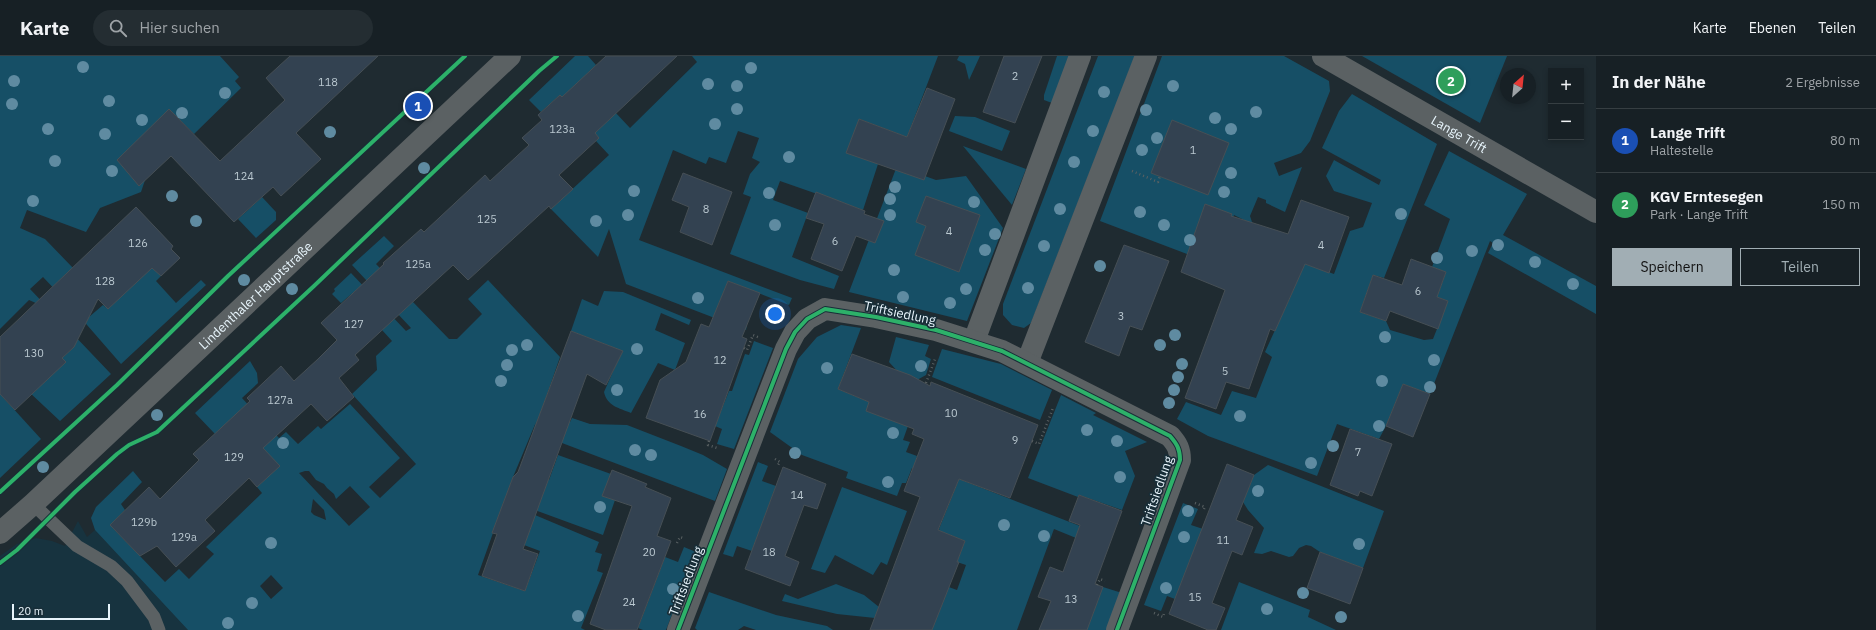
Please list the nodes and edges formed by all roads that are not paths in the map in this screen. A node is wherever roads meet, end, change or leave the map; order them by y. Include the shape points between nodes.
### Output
1 (510, 56) edge
2 (1080, 56) edge
3 (1146, 56) edge
4 (1323, 56) edge
5 (1596, 212) edge
6 (974, 341) junction
7 (1028, 363) junction
8 (32, 504) junction
9 (0, 533) edge
10 (160, 630) edge
11 (678, 630) edge
12 (1117, 630) edge

1 - 8 street, Lindenthaler Hauptstraße
2 - 6 street
3 - 7 street
4 - 5 street, Lange Trift
6 - 7 street, Triftsiedlung
6 - 11 street, Triftsiedlung via 936,330 849,312 825,309 806,319 786,349
7 - 12 street, Triftsiedlung via 1170,436 1180,450 1178,469
8 - 9 street, Lindenthaler Hauptstraße
8 - 10 lane via 77,546 110,566 127,581 154,617

